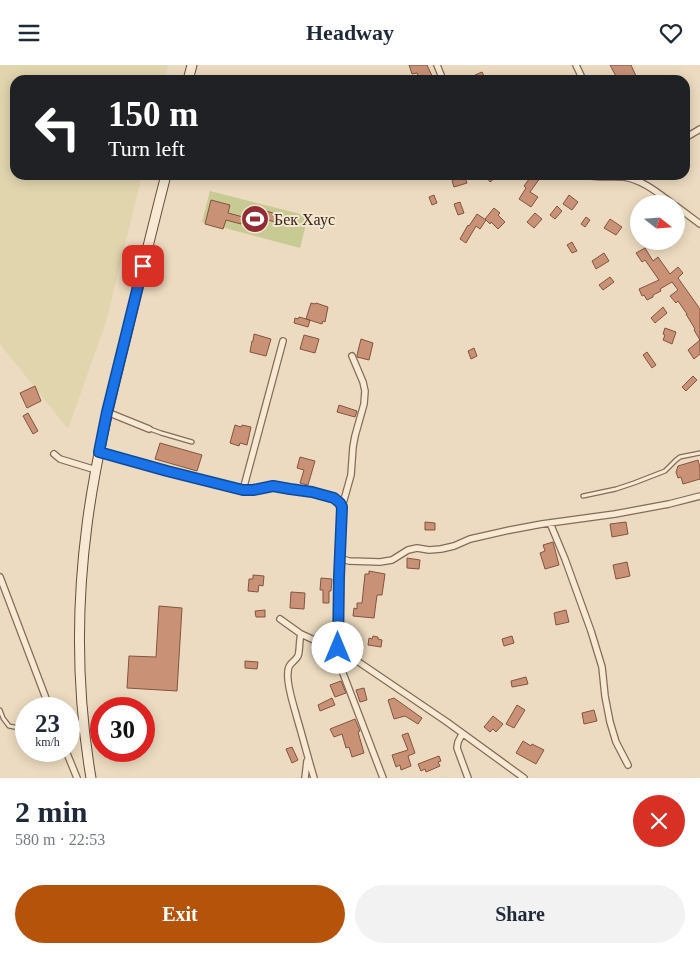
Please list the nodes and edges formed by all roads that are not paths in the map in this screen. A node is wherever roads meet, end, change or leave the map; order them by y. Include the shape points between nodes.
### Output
1 (165, 180) edge
2 (636, 180) edge
3 (660, 195) edge
4 (685, 213) edge
5 (700, 224) edge
6 (283, 341) dead end
7 (352, 356) dead end
8 (107, 412) junction
9 (149, 429) joint
10 (192, 442) dead end
11 (99, 452) junction
12 (700, 453) edge
13 (54, 454) dead end
14 (96, 470) junction
15 (243, 490) junction
16 (700, 496) edge
17 (583, 497) dead end
18 (342, 507) junction
19 (550, 523) junction
20 (339, 558) junction
21 (0, 577) edge
22 (280, 619) dead end
23 (301, 633) junction
24 (338, 648) junction
25 (338, 655) junction
26 (45, 697) edge
27 (0, 710) edge
28 (15, 727) edge
29 (462, 734) junction
30 (308, 759) junction
31 (70, 762) edge
32 (628, 765) dead end
33 (76, 778) edge
34 (91, 778) edge
35 (305, 778) edge
36 (314, 778) edge
37 (383, 778) edge
38 (468, 778) edge
39 (524, 778) edge

1 - 8 main road
2 - 3 street
4 - 5 street
6 - 15 street
7 - 18 street via 365,391 353,447 351,475
8 - 9 street
8 - 11 main road
9 - 10 lane
11 - 14 main road
11 - 15 street
12 - 17 lane via 680,457 665,471 634,483
13 - 14 street via 60,459
14 - 34 main road via 83,566 80,634 82,705
15 - 18 street via 273,486 312,492 334,498
16 - 19 street via 624,513
18 - 20 street
19 - 20 street via 470,539 441,549 408,550 392,560 380,562
19 - 32 street via 591,631 602,667 610,722
20 - 24 street
21 - 26 street
22 - 23 street
23 - 25 street
23 - 30 street via 298,655 290,663 287,674
24 - 25 street
24 - 29 street
25 - 37 street
27 - 28 lane via 9,726
29 - 38 street via 457,748
29 - 39 street
30 - 35 street
30 - 36 street
31 - 33 street

